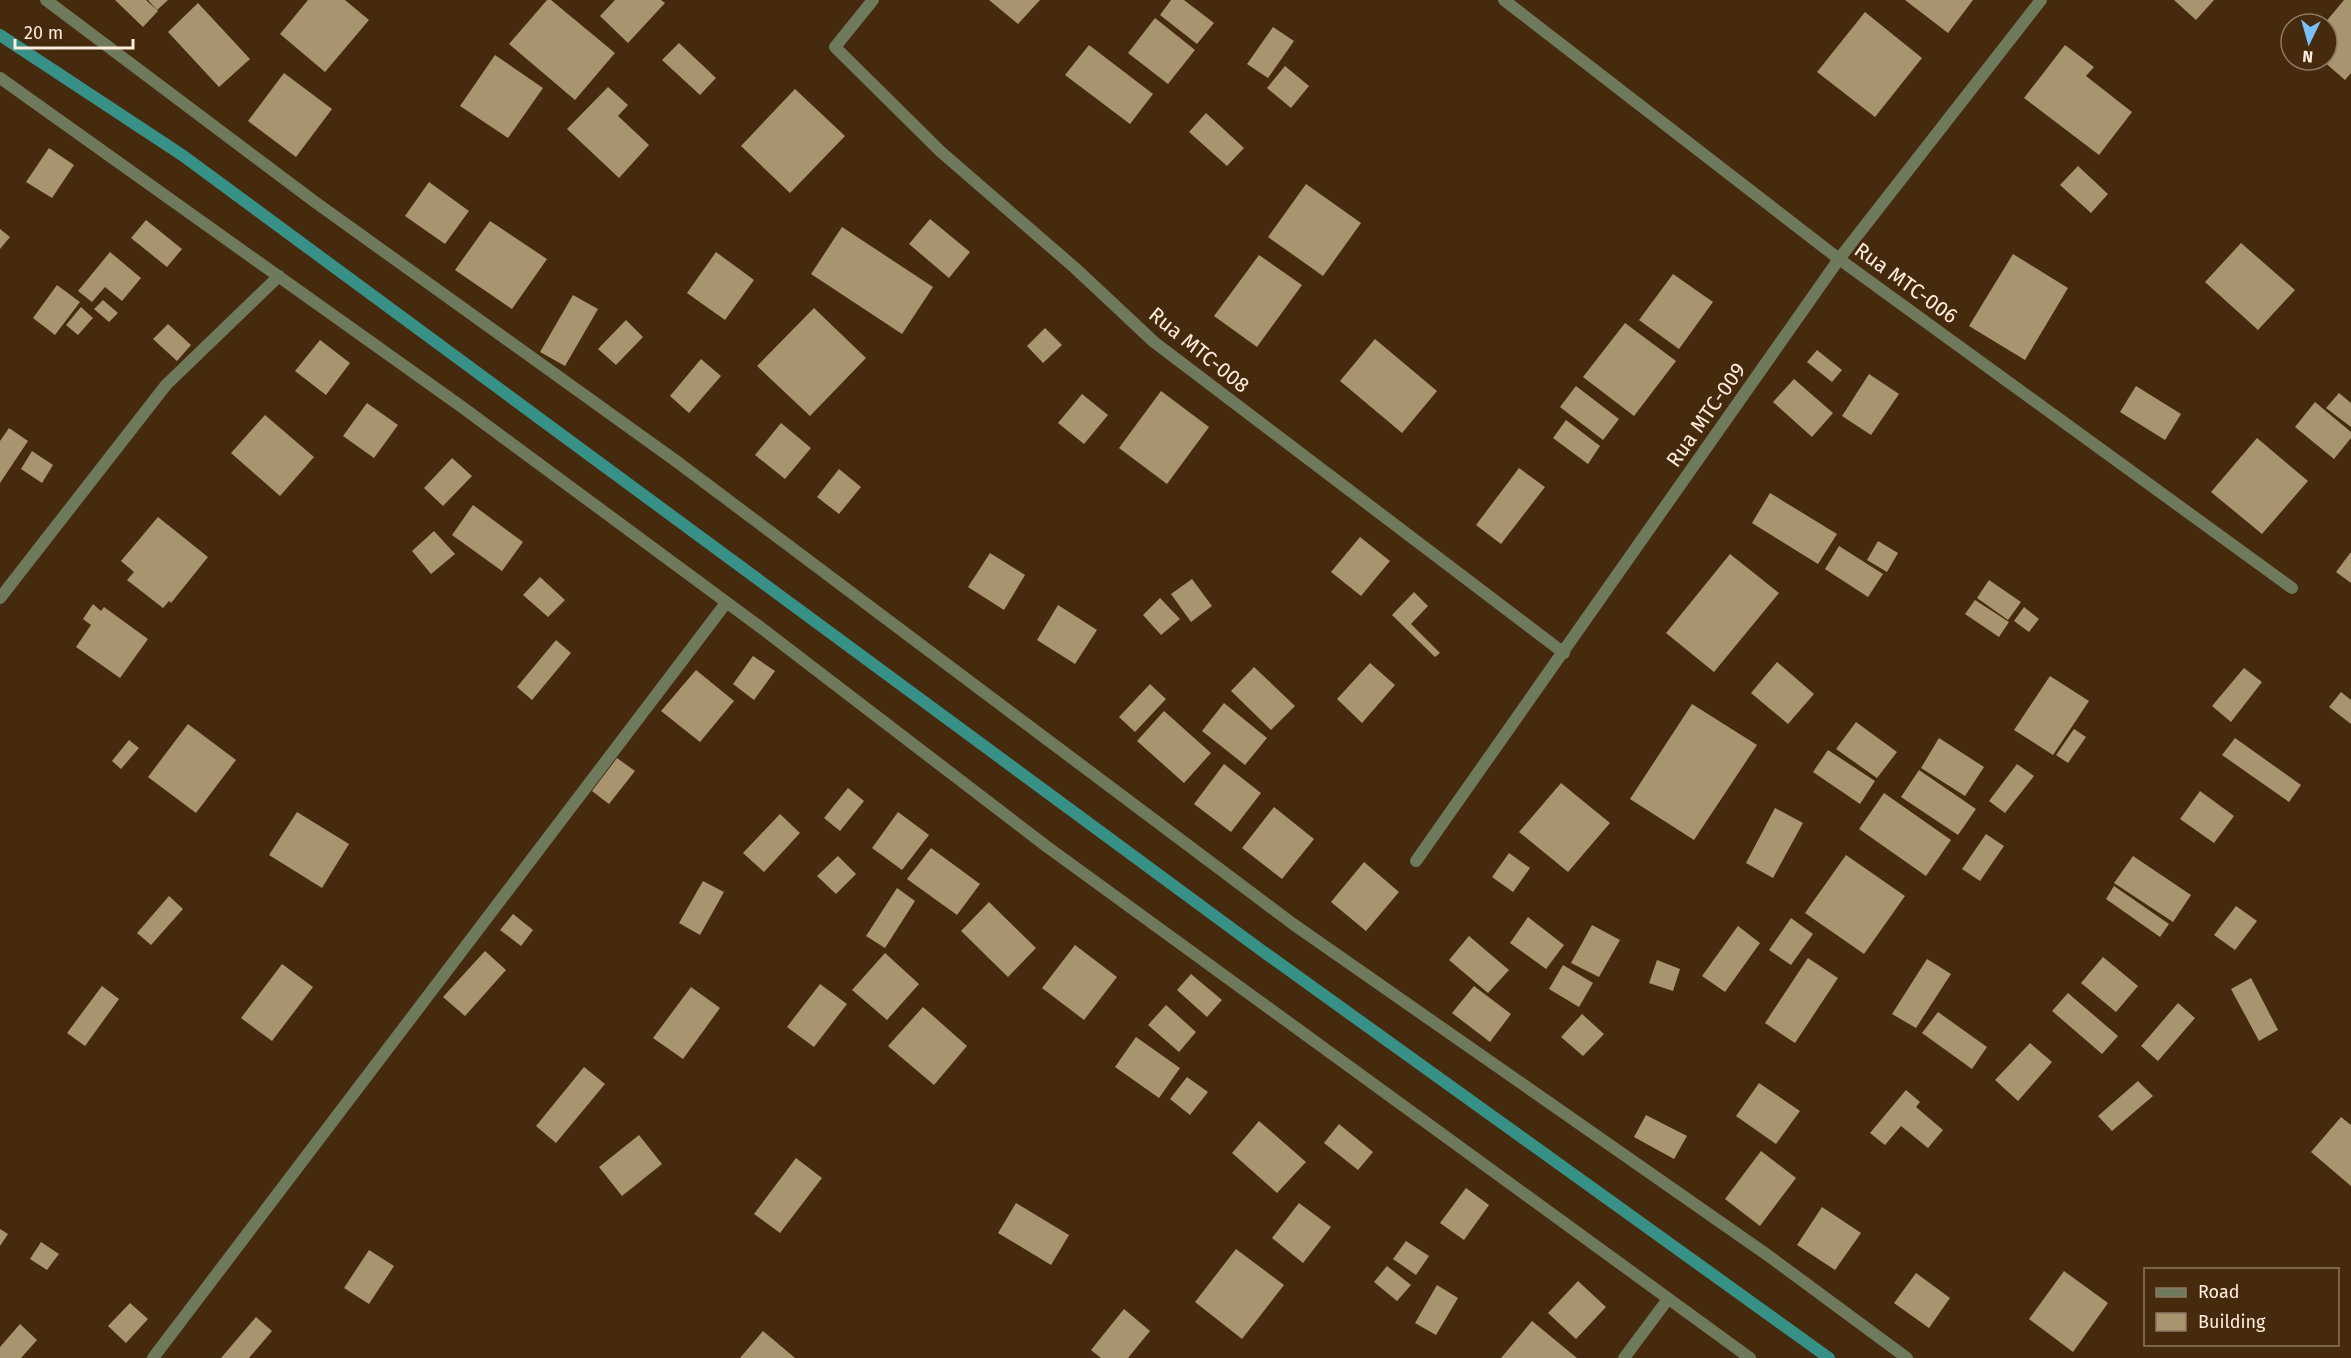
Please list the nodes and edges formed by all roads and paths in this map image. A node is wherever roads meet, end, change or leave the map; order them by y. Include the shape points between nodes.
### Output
1 (46, 0) edge
2 (873, 0) edge
3 (1504, 0) edge
4 (2041, 0) edge
5 (0, 78) edge
6 (1839, 259) junction
7 (279, 276) junction
8 (2292, 588) dead end
9 (0, 598) edge
10 (726, 603) junction
11 (1564, 654) junction
12 (1416, 861) dead end
13 (1668, 1299) junction
14 (153, 1358) edge
15 (1624, 1358) edge
16 (1749, 1358) edge
17 (1907, 1358) edge

1 - 17 street via 315,202 676,461 1293,924 1766,1254
2 - 11 street, Rua MTC-008 via 835,47 940,150 1154,342
3 - 6 street, Rua MTC-006
4 - 6 street, Rua MTC-009
5 - 7 street
6 - 8 street, Rua MTC-006
6 - 11 street, Rua MTC-009
7 - 9 street via 166,385
7 - 10 street via 462,406
10 - 13 street via 1046,846
10 - 14 street
11 - 12 street, Rua MTC-009
13 - 15 street
13 - 16 street

